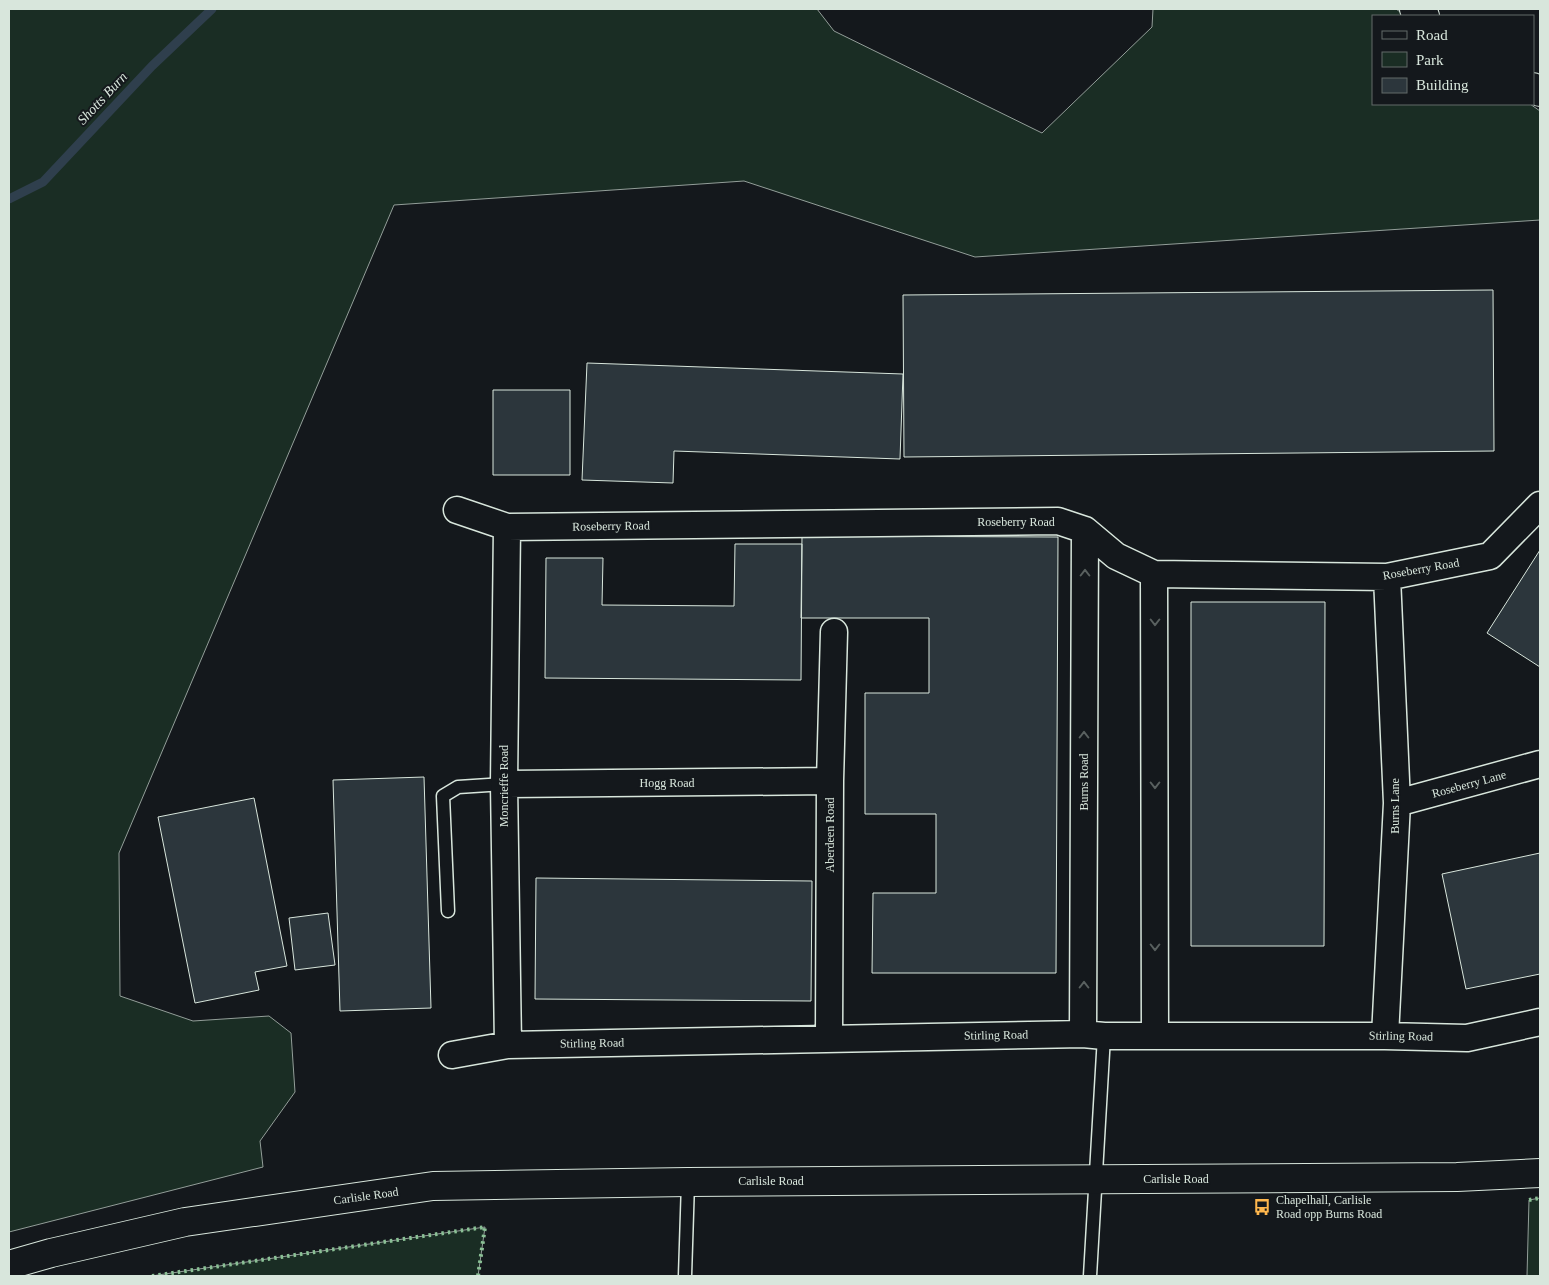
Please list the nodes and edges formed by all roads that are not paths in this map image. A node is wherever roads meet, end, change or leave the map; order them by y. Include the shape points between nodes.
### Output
1 (1540, 505) edge
2 (457, 510) dead end
3 (507, 527) junction
4 (1085, 530) junction
5 (1154, 574) junction
6 (1387, 577) junction
7 (834, 632) dead end
8 (1540, 764) edge
9 (830, 781) junction
10 (504, 784) junction
11 (1397, 803) junction
12 (448, 911) dead end
13 (1540, 1022) edge
14 (1094, 1035) junction
15 (1155, 1035) junction
16 (1385, 1036) junction
17 (829, 1038) junction
18 (508, 1045) junction
19 (452, 1055) dead end
20 (1540, 1173) edge
21 (1095, 1179) junction
22 (688, 1182) junction
23 (9, 1265) edge
24 (685, 1276) edge
25 (1090, 1276) edge

1 - 6 street, Roseberry Road via 1490,556
2 - 3 street, Roseberry Road
3 - 4 street, Roseberry Road via 1058,521
3 - 10 street, Moncrieffe Road
4 - 5 street, Roseberry Road via 1116,556
14 -> 4 street, Burns Road
5 - 6 street, Roseberry Road
5 -> 15 street
6 - 11 street, Burns Lane
7 - 9 street, Aberdeen Road
8 - 11 street, Roseberry Lane
9 - 10 street, Hogg Road
9 - 17 street, Aberdeen Road
10 - 12 lane via 458,787 443,796
10 - 18 street, Moncrieffe Road
11 - 16 street, Burns Lane
13 - 16 street, Stirling Road via 1467,1038
14 - 15 street, Stirling Road
14 - 17 street, Stirling Road
14 - 21 lane
15 - 16 street, Stirling Road
17 - 18 street, Stirling Road
18 - 19 street, Stirling Road
20 - 21 main road, Carlisle Road via 1457,1177
21 - 22 main road, Carlisle Road
21 - 25 lane
22 - 23 main road, Carlisle Road via 432,1186 185,1222
22 - 24 lane

